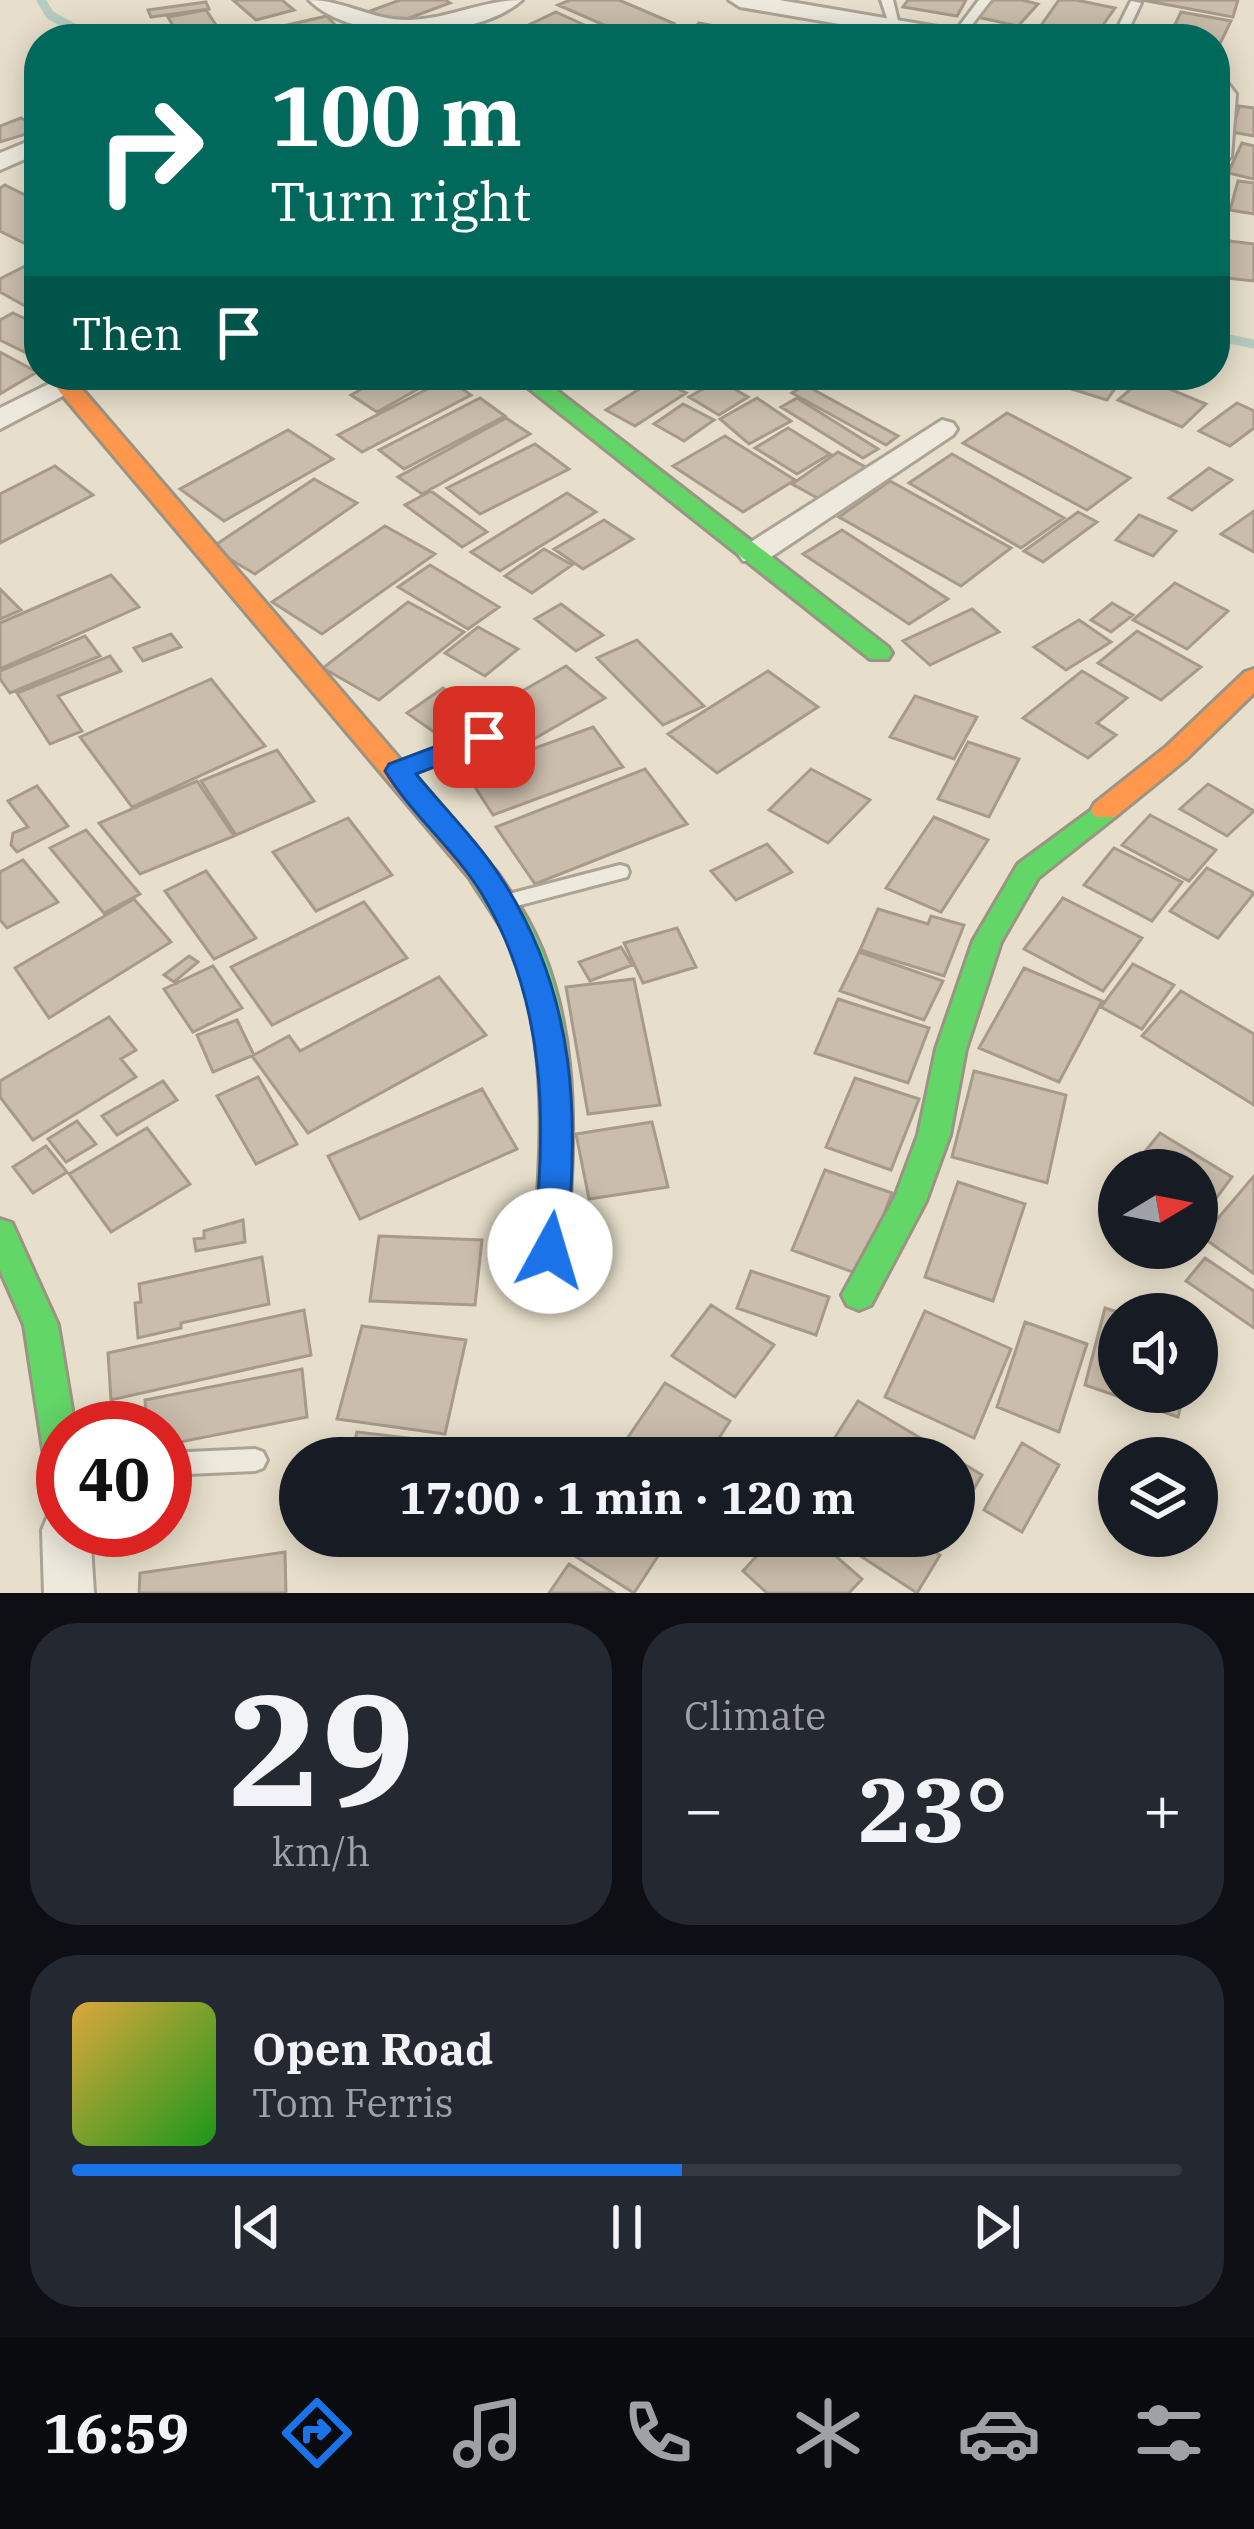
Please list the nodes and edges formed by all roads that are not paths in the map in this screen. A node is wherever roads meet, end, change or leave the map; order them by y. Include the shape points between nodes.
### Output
1 (320, 0) edge
2 (511, 0) edge
3 (740, 0) edge
4 (402, 24) edge
5 (448, 24) edge
6 (879, 24) edge
7 (60, 390) edge
8 (85, 390) edge
9 (542, 390) edge
10 (0, 420) edge
11 (942, 429) dead end
12 (754, 554) junction
13 (879, 653) dead end
14 (1254, 678) edge
15 (484, 737) dead end
16 (398, 771) junction
17 (620, 872) dead end
18 (500, 903) junction
19 (0, 1233) edge
20 (550, 1251) dead end
21 (859, 1295) dead end
22 (53, 1401) edge
23 (255, 1460) dead end
24 (192, 1463) edge
25 (67, 1557) edge
26 (69, 1593) edge

1 - 4 street via 340,13
2 - 5 street
3 - 6 street
7 - 10 street
8 - 16 street
9 - 12 street
11 - 12 street
12 - 13 street
14 - 21 street via 1176,753 1028,872 987,941 910,1201
15 - 16 lane
16 - 18 street
17 - 18 lane
18 - 20 street via 533,967 552,1043 560,1155
19 - 22 street via 40,1325
23 - 24 lane
25 - 26 street

